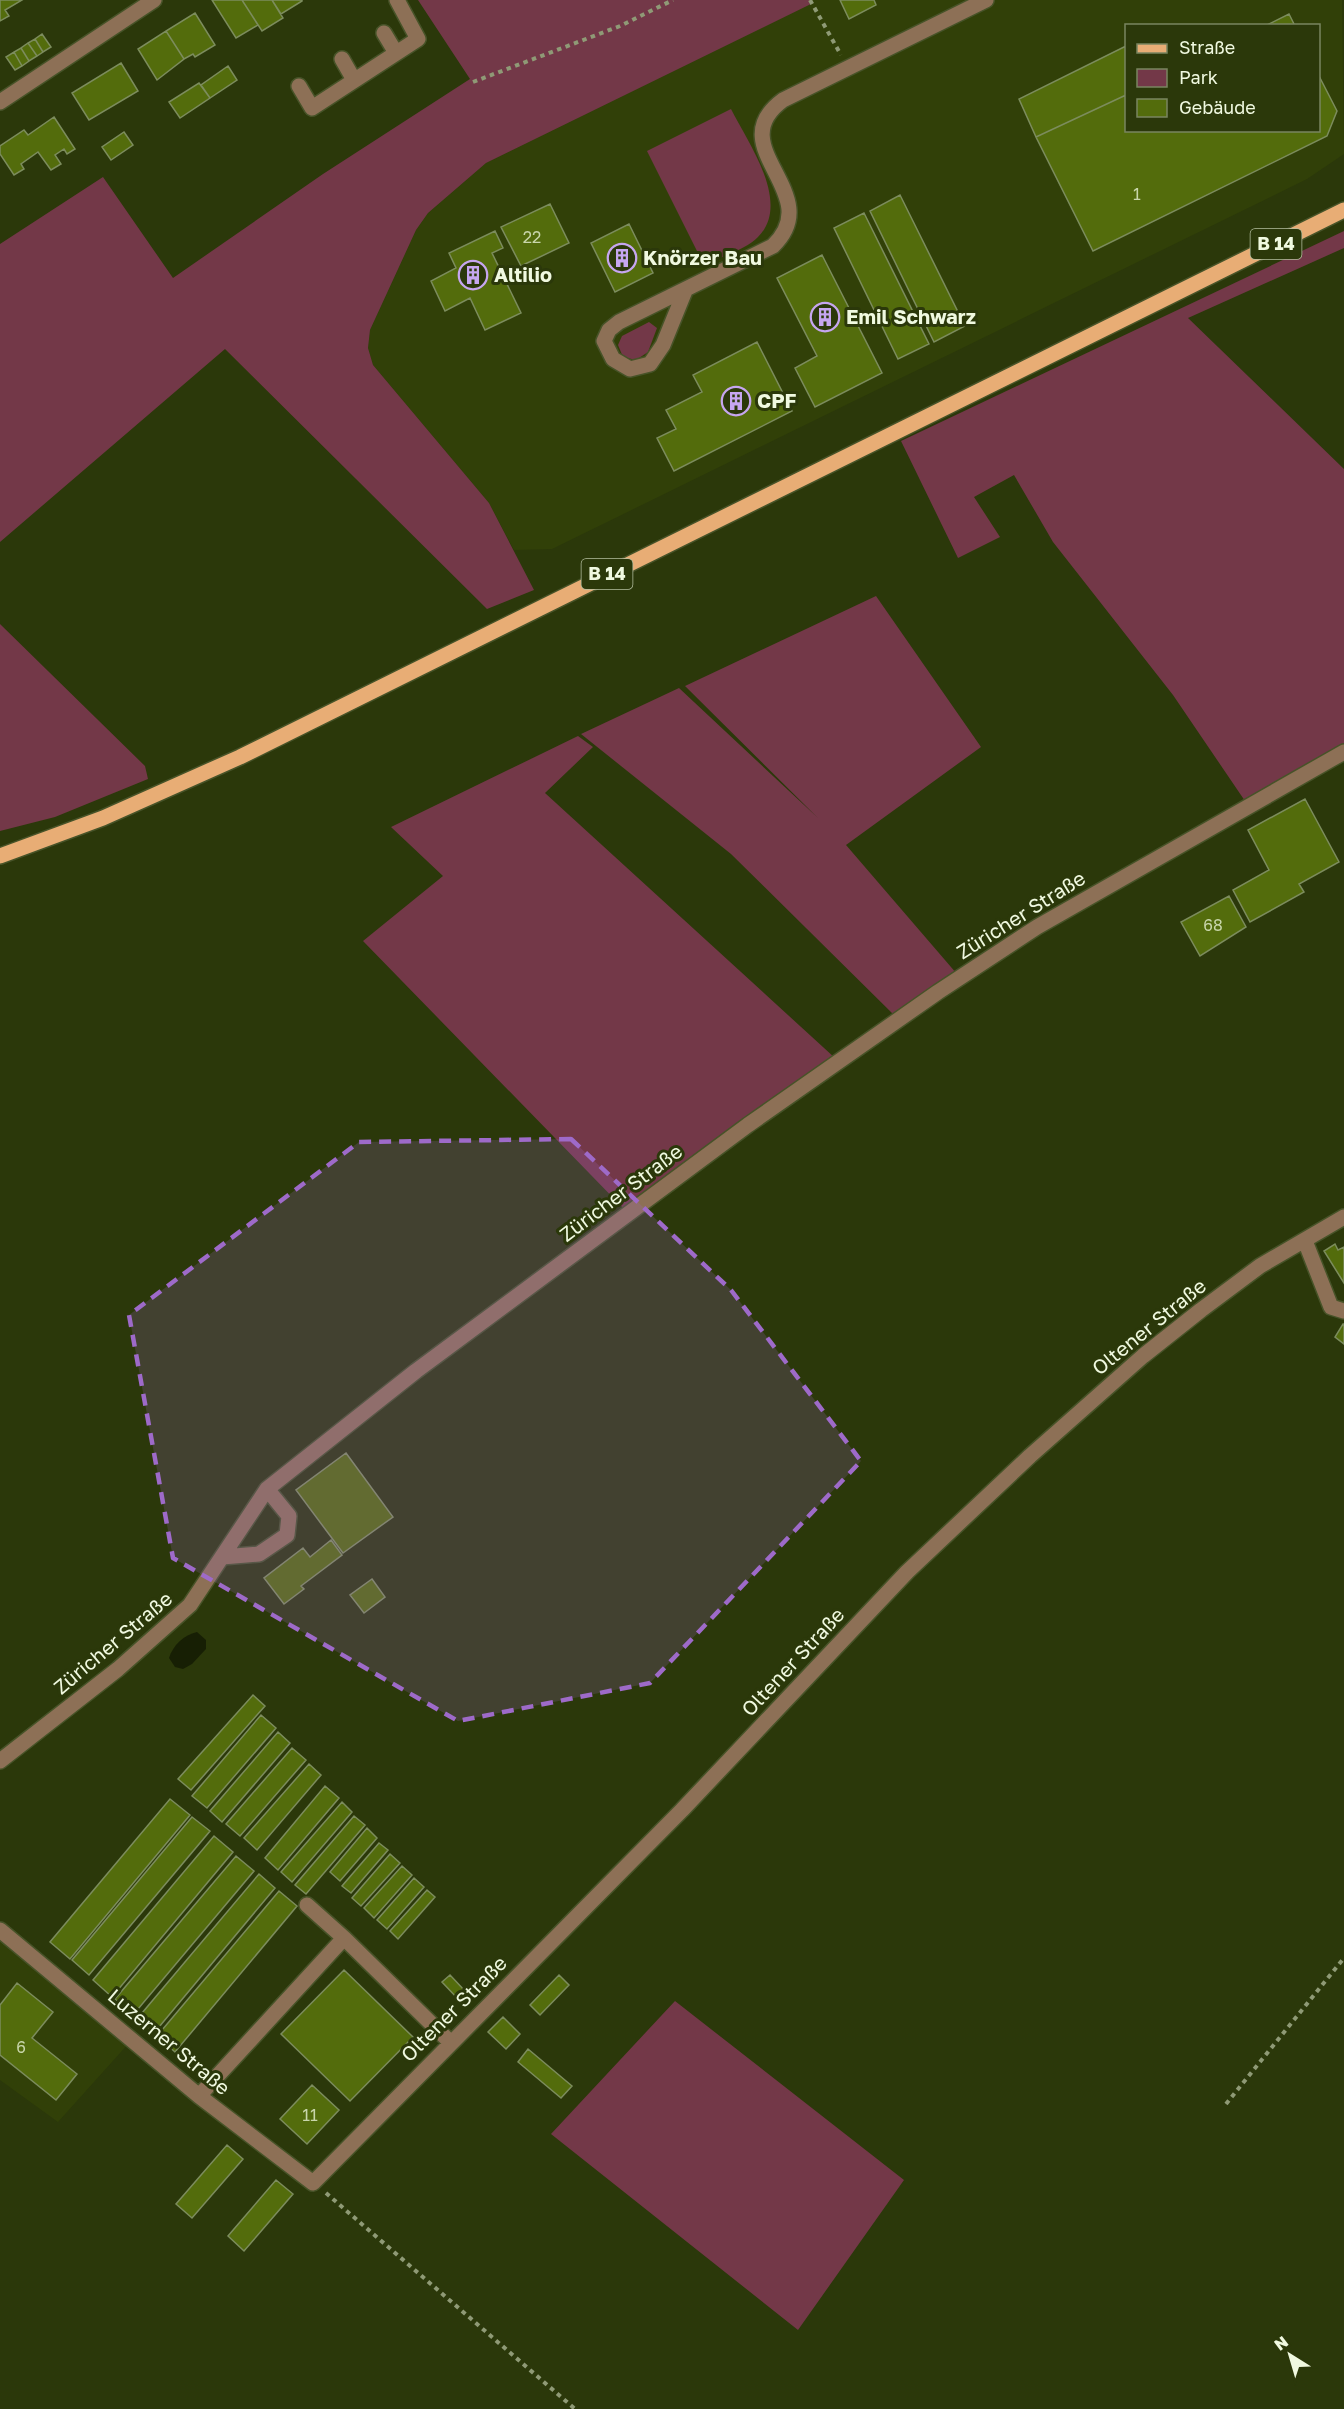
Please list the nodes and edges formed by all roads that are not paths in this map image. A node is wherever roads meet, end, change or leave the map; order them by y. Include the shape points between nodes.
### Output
1 (154, 0) edge
2 (397, 0) edge
3 (986, 0) edge
4 (384, 33) dead end
5 (396, 53) junction
6 (342, 59) dead end
7 (354, 80) junction
8 (299, 86) dead end
9 (0, 102) edge
10 (1344, 210) edge
11 (685, 291) junction
12 (1344, 752) edge
13 (0, 856) edge
14 (1344, 1217) edge
15 (1305, 1241) junction
16 (1344, 1311) edge
17 (267, 1489) junction
18 (222, 1557) junction
19 (0, 1761) edge
20 (307, 1905) dead end
21 (0, 1930) edge
22 (344, 1938) junction
23 (450, 2042) junction
24 (199, 2096) junction
25 (314, 2183) joint

1 - 9 street
2 - 5 street via 418,39
3 - 11 street via 783,100 772,109 764,119 761,139 789,206 782,237
4 - 5 street
5 - 7 street
6 - 7 street
7 - 8 street via 312,108
10 - 13 main road, B 14 via 240,757 103,818
11 - 11 street via 663,345 650,364 630,369 613,359 604,341 609,330
12 - 17 street, Züricher Straße via 1036,927 939,992 748,1125 416,1371
14 - 15 street, Oltener Straße
15 - 16 street via 1331,1307
15 - 23 street, Oltener Straße via 1260,1266 1193,1316 1022,1464 907,1572 682,1810
17 - 18 street, Züricher Straße
17 - 18 street via 289,1516 287,1535 259,1554
18 - 19 street, Züricher Straße via 190,1605 118,1670
20 - 22 street
21 - 24 street, Luzerner Straße
22 - 23 street
22 - 24 street
23 - 25 street, Oltener Straße
24 - 25 street, Luzerner Straße

